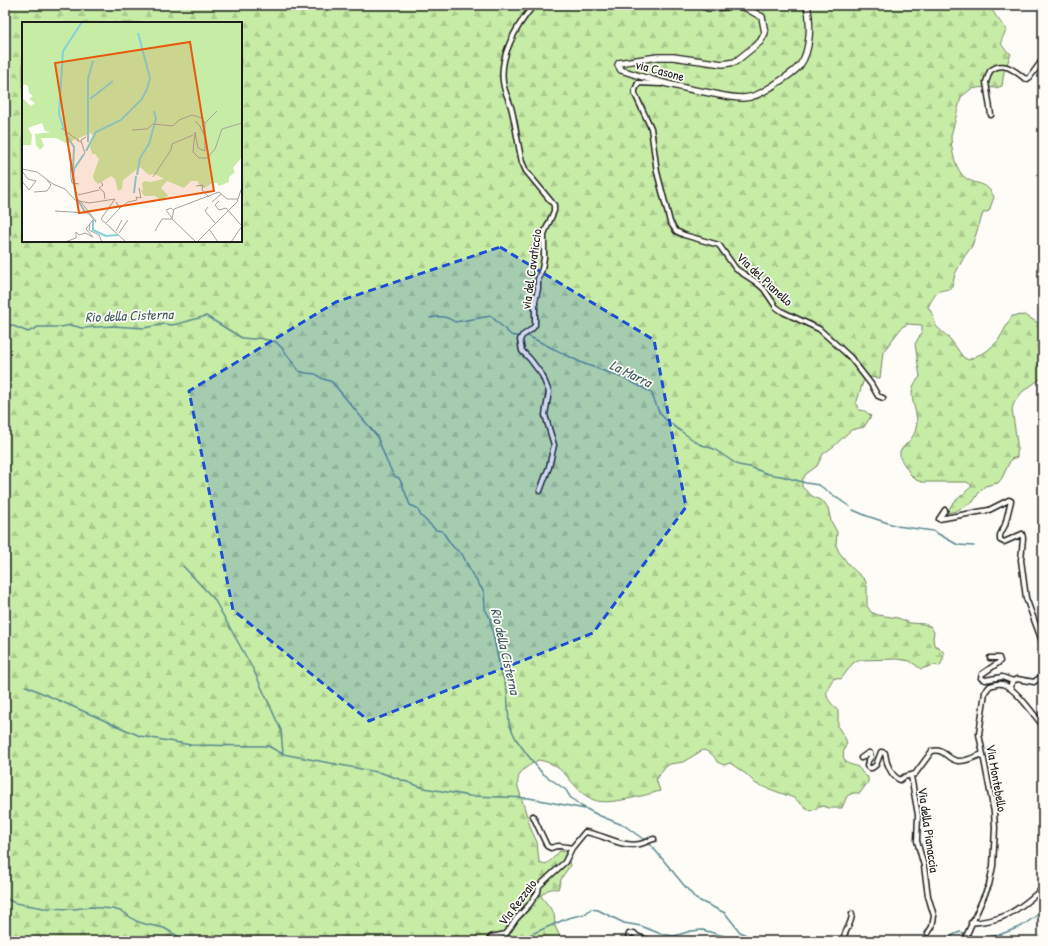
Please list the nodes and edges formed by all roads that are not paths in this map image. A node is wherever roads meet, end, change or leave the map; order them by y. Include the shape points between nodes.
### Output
1 (534, 5) edge
2 (698, 5) edge
3 (807, 5) edge
4 (708, 8) joint
5 (1043, 59) edge
6 (669, 84) junction
7 (990, 115) dead end
8 (883, 398) dead end
9 (540, 491) dead end
10 (945, 510) dead end
11 (1043, 644) edge
12 (990, 658) dead end
13 (1043, 675) edge
14 (1013, 680) junction
15 (1010, 688) junction
16 (1043, 726) edge
17 (983, 754) junction
18 (861, 758) dead end
19 (911, 776) junction
20 (533, 816) dead end
21 (654, 838) dead end
22 (572, 848) junction
23 (1043, 888) edge
24 (852, 914) dead end
25 (971, 923) junction
26 (928, 933) dead end
27 (628, 938) dead end
28 (964, 940) edge
29 (488, 941) edge
30 (650, 941) edge
31 (843, 941) edge

1 - 9 street, via del Cavaticcio via 520,22 503,66 504,86 511,106 522,162 526,171 554,205 544,234 544,258 535,301 535,325 520,340 522,351 542,375 549,392 545,415 554,445
2 - 4 street, via Casone
3 - 6 street, via Casone via 809,35 804,58 791,73 763,92 743,98
4 - 6 street, via Casone via 746,8 762,17 765,33 760,42 735,62 724,64 658,57 619,63 621,70
5 - 7 street via 1027,79 1009,67 998,67 990,71 986,82
6 - 8 street, Via del Pianello via 638,83 635,94 651,128 657,172 673,227 684,235 719,245 736,269 756,282 776,307 819,329 840,347 878,396
10 - 11 street via 939,519 989,510 1011,501 1000,540 1004,542 1022,534 1021,560 1026,598
12 - 14 street via 999,658 1000,661 982,674 982,679 1002,676
13 - 14 street via 1034,682 1017,678
14 - 15 street
15 - 16 street
15 - 17 street, Via Montebello via 997,684 990,686 985,692 980,734
17 - 19 street via 960,762 942,751 932,751 916,774
17 - 25 street, Via Montebello via 994,812 993,866 989,886
18 - 19 street via 870,753 867,766 872,768 883,752 887,764 898,779
19 - 26 street, Via della Pianaccia via 918,815 917,841 934,916
20 - 22 street via 547,846
21 - 22 street, Via Rezzaio via 640,844 624,844 585,832
22 - 29 street, Via Rezzaio via 565,862 539,886 538,892 506,934 491,937
23 - 25 street via 999,919
24 - 31 street
25 - 28 street, Via Montebello
27 - 30 street via 629,934 634,933

